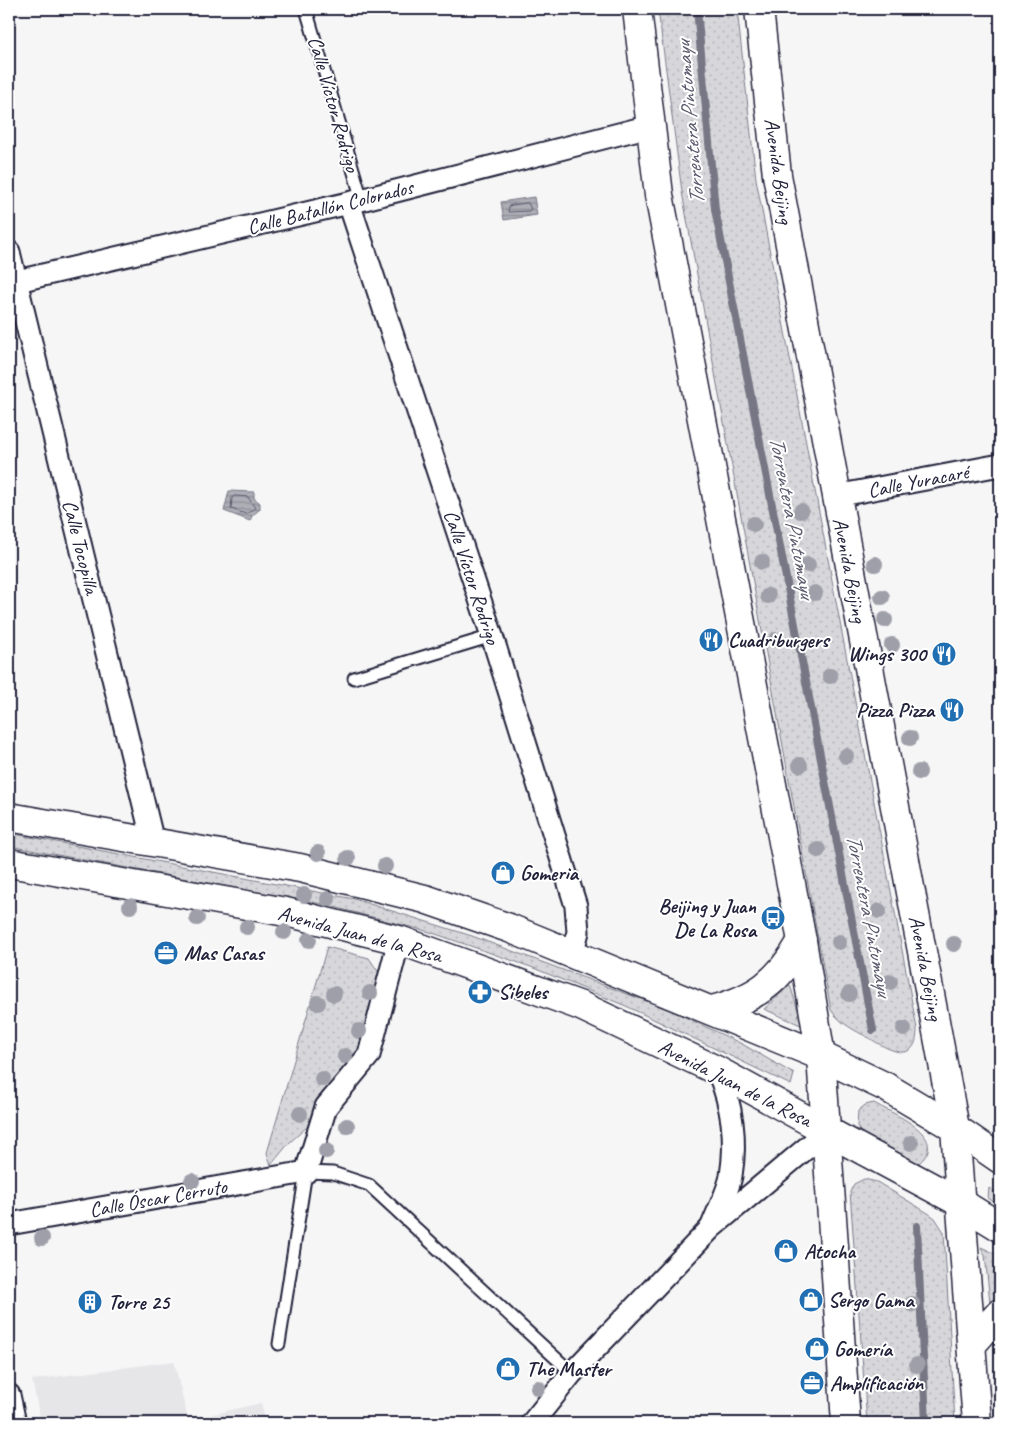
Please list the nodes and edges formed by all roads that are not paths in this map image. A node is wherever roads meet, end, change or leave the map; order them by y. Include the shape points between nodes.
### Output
1 (306, 9) edge
2 (637, 9) edge
3 (759, 9) edge
4 (650, 126) junction
5 (355, 201) junction
6 (9, 252) edge
7 (12, 282) edge
8 (1000, 465) edge
9 (836, 496) junction
10 (492, 636) junction
11 (354, 678) dead end
12 (9, 817) edge
13 (153, 842) junction
14 (9, 863) edge
15 (399, 940) junction
16 (802, 942) junction
17 (572, 954) junction
18 (712, 1010) junction
19 (821, 1056) junction
20 (718, 1071) junction
21 (955, 1128) junction
22 (828, 1131) junction
23 (1000, 1159) edge
24 (306, 1172) junction
25 (961, 1203) junction
26 (9, 1224) edge
27 (1000, 1227) edge
28 (710, 1228) junction
29 (1000, 1314) edge
30 (279, 1344) dead end
31 (972, 1344) junction
32 (572, 1373) junction
33 (9, 1395) edge
34 (15, 1423) edge
35 (532, 1423) edge
36 (846, 1423) edge
37 (977, 1423) edge

1 - 5 lane, Calle Víctor Rodrigo
2 - 4 main road
3 - 9 main road, Avenida Beijing via 777,175
4 - 5 street, Calle Batallón Colorados
4 - 16 main road via 659,195
5 - 7 street, Calle Batallón Colorados
5 - 10 street, Calle Víctor Rodrigo
6 - 7 street, Calle Tocopilla
7 - 13 street, Calle Tocopilla
8 - 9 street, Calle Yuracaré
9 - 21 main road, Avenida Beijing
10 - 11 lane
10 - 17 street, Calle Víctor Rodrigo via 576,906 578,932
12 - 13 main road
13 - 17 main road via 300,868 425,899
14 - 15 main road, Avenida Juan de la Rosa via 286,912
15 - 20 main road, Avenida Juan de la Rosa via 581,1006
15 - 24 street via 369,1056 326,1107
16 - 18 main road via 790,962 755,995
16 - 19 main road
17 - 18 main road
18 - 19 main road
19 - 21 main road via 886,1087
19 - 22 main road
20 - 22 main road, Avenida Juan de la Rosa
20 - 28 street via 734,1125 731,1177
21 - 23 main road
21 - 25 main road, Avenida Beijing
22 - 25 main road, Avenida Juan de la Rosa
22 - 28 street
22 - 36 main road
24 - 26 street, Calle Óscar Cerruto
24 - 30 lane
24 - 32 lane via 334,1173 369,1185
25 - 27 main road
25 - 31 main road
28 - 32 street
29 - 31 main road
31 - 37 main road
32 - 35 street
33 - 34 street

